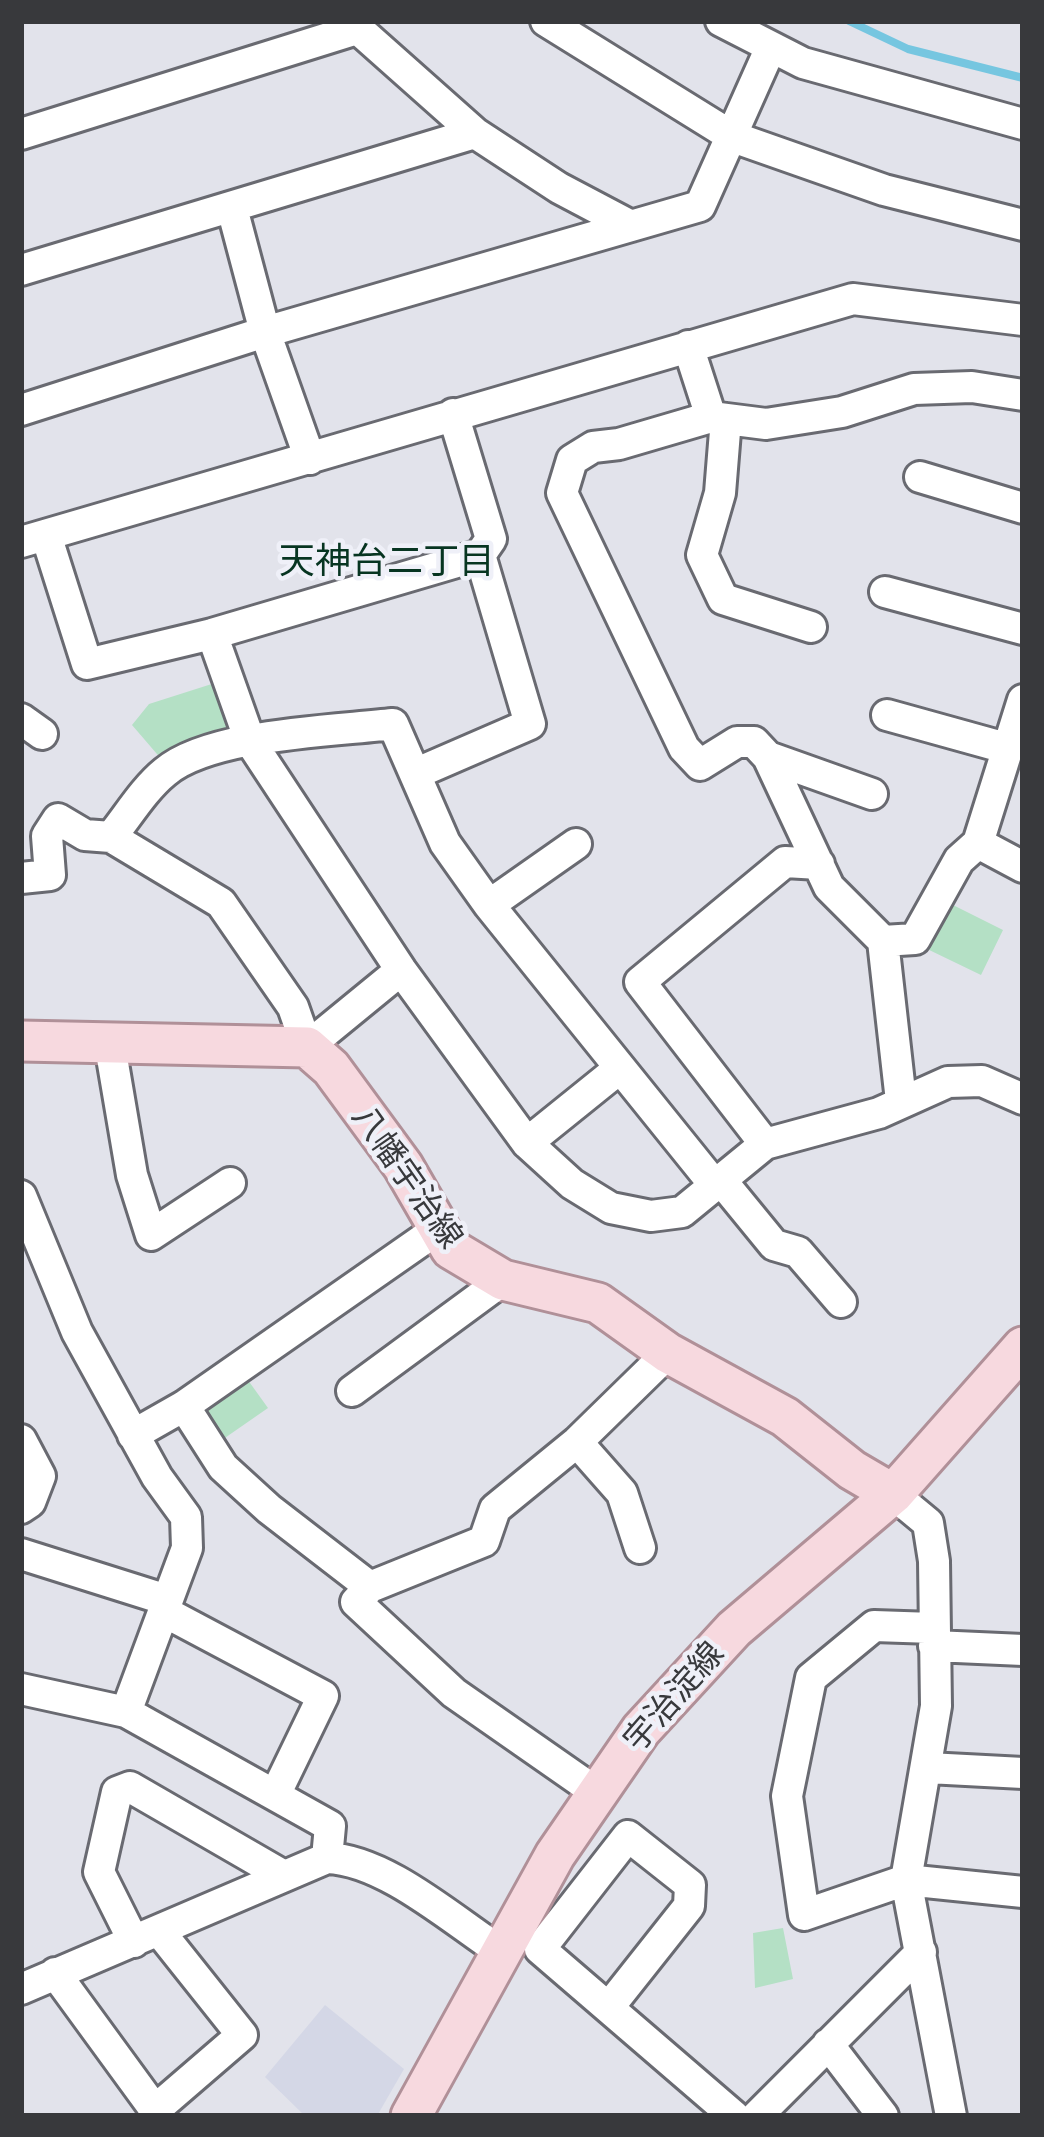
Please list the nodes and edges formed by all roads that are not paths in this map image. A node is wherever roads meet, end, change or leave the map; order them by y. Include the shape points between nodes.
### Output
1 (546, 21) edge
2 (721, 21) edge
3 (353, 25) edge
4 (771, 47) junction
5 (1023, 124) edge
6 (21, 134) edge
7 (475, 134) junction
8 (733, 137) junction
9 (232, 208) junction
10 (1023, 225) edge
11 (631, 226) junction
12 (21, 270) edge
13 (1023, 320) edge
14 (266, 332) junction
15 (688, 346) junction
16 (1023, 395) edge
17 (21, 410) edge
18 (453, 414) junction
19 (718, 418) junction
20 (310, 459) junction
21 (920, 477) dead end
22 (1023, 508) edge
23 (33, 539) edge
24 (480, 556) junction
25 (885, 592) dead end
26 (812, 627) dead end
27 (1023, 629) edge
28 (212, 634) junction
29 (1023, 700) edge
30 (886, 715) dead end
31 (250, 741) junction
32 (1006, 748) junction
33 (768, 757) junction
34 (417, 773) junction
35 (872, 794) dead end
36 (111, 837) junction
37 (978, 843) junction
38 (576, 844) dead end
39 (819, 864) junction
40 (1023, 867) edge
41 (21, 878) edge
42 (489, 905) junction
43 (883, 941) junction
44 (401, 970) junction
45 (110, 1040) junction
46 (21, 1041) edge
47 (307, 1047) junction
48 (620, 1068) junction
49 (901, 1100) junction
50 (1023, 1100) edge
51 (527, 1143) junction
52 (765, 1144) junction
53 (717, 1181) junction
54 (230, 1183) dead end
55 (21, 1196) edge
56 (438, 1229) junction
57 (502, 1280) junction
58 (841, 1303) dead end
59 (1023, 1347) edge
60 (668, 1353) junction
61 (352, 1391) dead end
62 (184, 1406) junction
63 (133, 1436) junction
64 (21, 1440) edge
65 (577, 1442) junction
66 (893, 1494) junction
67 (21, 1508) edge
68 (640, 1548) dead end
69 (21, 1554) edge
70 (370, 1587) junction
71 (165, 1605) junction
72 (933, 1637) junction
73 (1023, 1650) edge
74 (21, 1689) edge
75 (126, 1712) junction
76 (928, 1768) junction
77 (1023, 1773) edge
78 (596, 1792) junction
79 (275, 1795) junction
80 (327, 1858) junction
81 (284, 1876) junction
82 (906, 1880) junction
83 (1023, 1892) edge
84 (147, 1937) junction
85 (520, 1941) junction
86 (920, 1952) junction
87 (55, 1973) junction
88 (21, 1989) edge
89 (609, 2007) junction
90 (828, 2044) junction
91 (752, 2115) edge
92 (411, 2116) edge
93 (883, 2116) edge
94 (951, 2116) edge

1 - 8 street
2 - 4 street
3 - 6 street
3 - 7 street
4 - 5 street
4 - 8 street
7 - 9 street
7 - 11 street
8 - 10 street via 884,190
8 - 11 street via 700,206
9 - 12 street
9 - 14 street
11 - 14 street
13 - 15 street via 853,299
14 - 17 street
14 - 20 street
15 - 18 street
15 - 19 street
16 - 19 street via 914,389 766,424
18 - 20 street
18 - 24 street via 491,539
19 - 26 street via 720,493 702,555 724,599
19 - 33 street via 593,447 572,460 562,493 684,748 700,764 737,742 754,742
20 - 23 street
21 - 22 street
23 - 28 street via 87,664
24 - 28 street
24 - 34 street via 530,724
25 - 27 street
28 - 31 street
29 - 32 street
30 - 32 street
31 - 34 street via 393,724
31 - 36 street via 194,754 164,772
31 - 44 street
32 - 37 street
33 - 35 street
33 - 39 street
34 - 42 street via 445,843
36 - 41 street via 85,836 58,819 47,836 50,875
36 - 47 street via 221,903 293,1007
37 - 40 street
37 - 43 street via 959,860 915,938
38 - 42 street
39 - 43 street via 830,887
39 - 52 street via 784,862 640,982
42 - 48 street
43 - 49 street
44 - 47 street
44 - 51 street
45 - 46 main road
45 - 47 main road
45 - 54 street via 131,1175 151,1235
47 - 56 main road, 八幡宇治線 via 403,1166
48 - 51 street
48 - 53 street
49 - 50 street via 948,1082 982,1082
49 - 52 street
51 - 53 street via 611,1208 651,1216 682,1211
52 - 53 street
53 - 58 street via 774,1245 798,1252
55 - 63 street via 77,1331
56 - 57 main road, 八幡宇治線 via 451,1249
56 - 62 street
57 - 60 main road, 八幡宇治線 via 598,1303
57 - 61 street
59 - 66 main road, 宇治淀線
60 - 65 street
60 - 66 main road, 八幡宇治線 via 785,1417
62 - 63 street
62 - 70 street via 223,1467
63 - 71 street via 186,1516 188,1548
64 - 67 street via 40,1476
65 - 68 street via 622,1493
65 - 70 street via 495,1509 484,1541
66 - 72 street via 928,1523
66 - 78 main road, 宇治淀線 via 692,1671
69 - 71 street
70 - 78 street via 356,1602 454,1694
71 - 75 street
71 - 79 street via 323,1696
72 - 73 street
72 - 76 street
72 - 82 street via 874,1626 811,1678 787,1796 804,1915
74 - 75 street
75 - 79 street
76 - 77 street
76 - 82 street
78 - 85 main road, 宇治淀線
79 - 80 street via 330,1826
80 - 81 street
80 - 85 street via 372,1867
81 - 84 street
81 - 84 street via 130,1787 117,1792 99,1872
82 - 83 street
82 - 86 street
84 - 87 street
84 - 87 street via 242,2035 155,2110
85 - 89 street
85 - 89 street via 628,1836 690,1886 689,1906
85 - 92 main road, 宇治淀線
86 - 90 street
86 - 94 street
87 - 88 street
89 - 91 street
90 - 91 street
90 - 93 street

